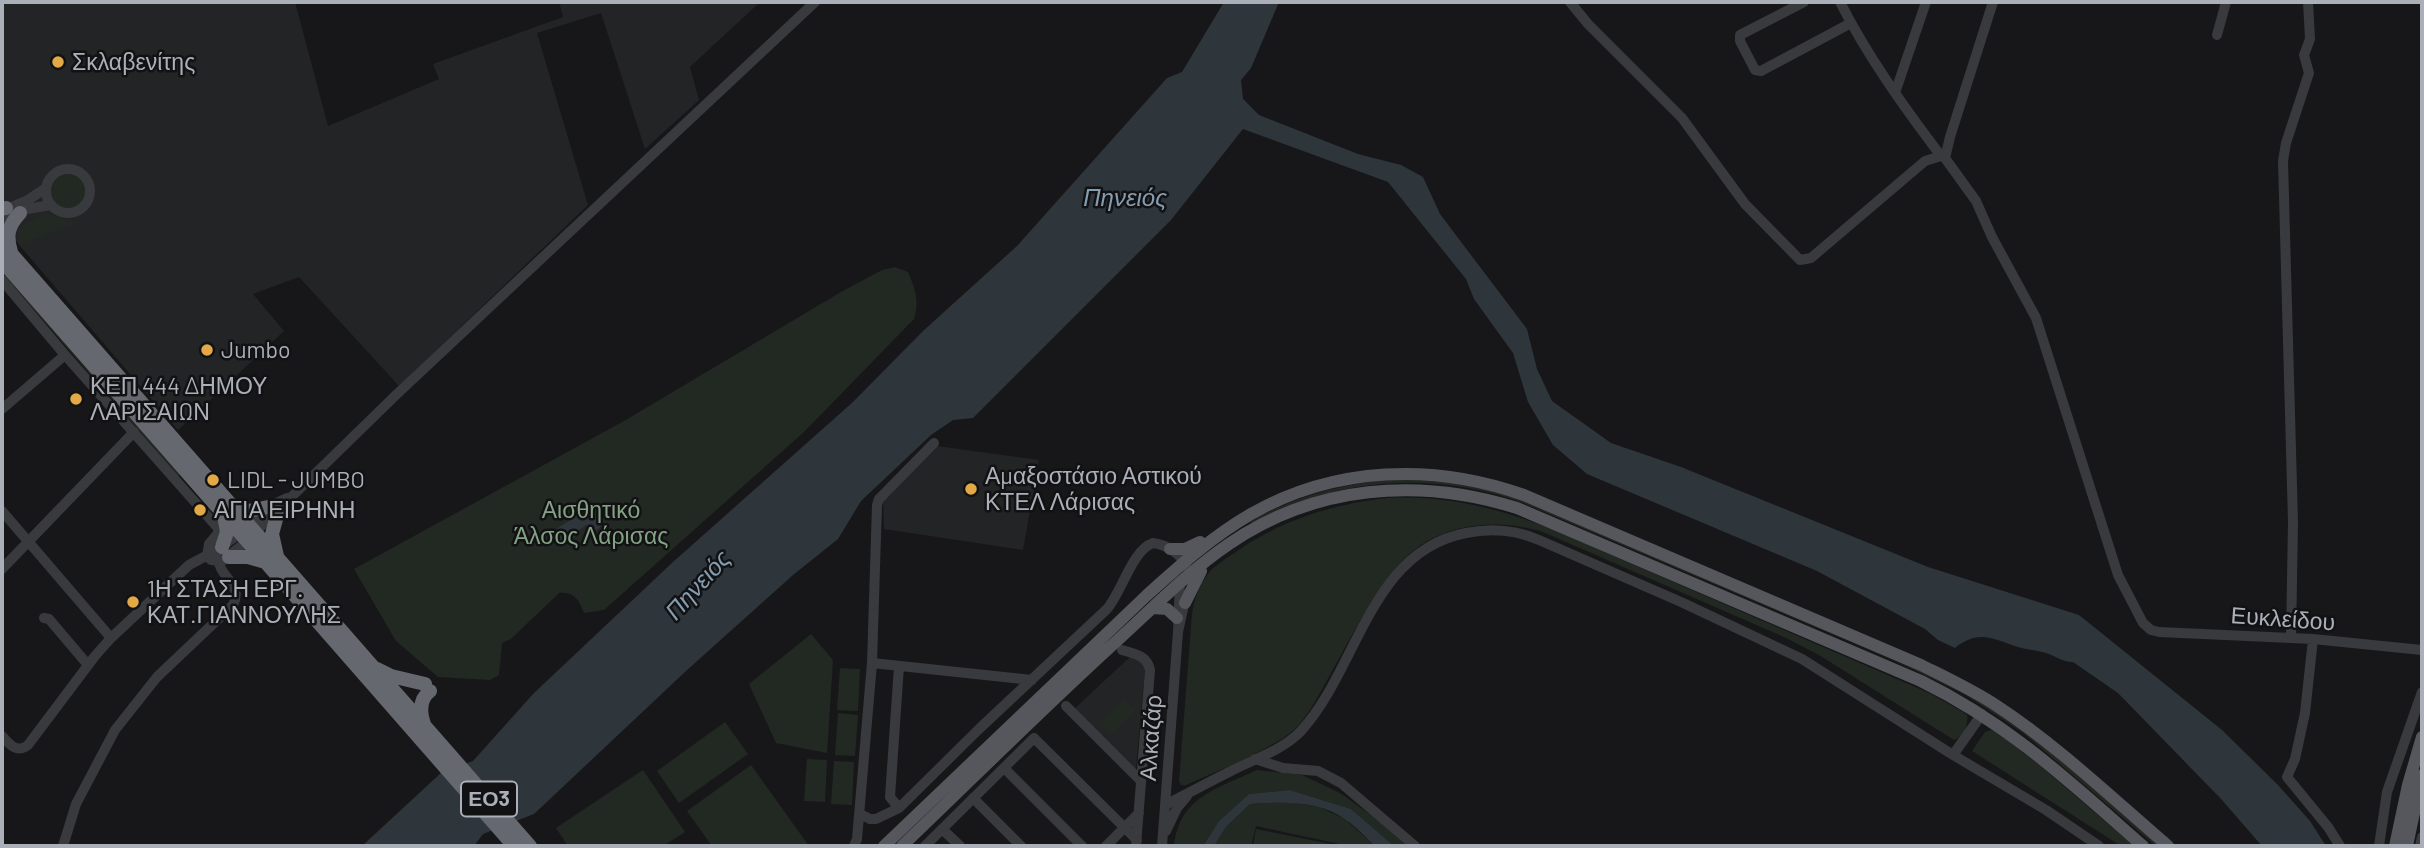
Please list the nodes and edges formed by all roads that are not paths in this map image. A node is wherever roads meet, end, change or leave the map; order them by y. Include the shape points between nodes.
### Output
1 (814, 2) edge
2 (1570, 2) edge
3 (1804, 2) edge
4 (1840, 2) edge
5 (1926, 2) edge
6 (1993, 2) edge
7 (2226, 2) edge
8 (2308, 2) edge
9 (1851, 23) junction
10 (2217, 35) dead end
11 (1895, 93) junction
12 (1943, 157) junction
13 (46, 188) junction
14 (51, 205) junction
15 (7, 210) edge
16 (2, 223) edge
17 (2, 243) edge
18 (7, 259) edge
19 (2, 280) edge
20 (65, 355) junction
21 (2, 409) edge
22 (134, 432) junction
23 (934, 443) dead end
24 (225, 508) junction
25 (273, 509) junction
26 (2, 512) edge
27 (247, 533) junction
28 (1220, 534) junction
29 (27, 541) junction
30 (1164, 547) junction
31 (219, 555) junction
32 (1215, 555) junction
33 (279, 561) junction
34 (263, 562) junction
35 (2, 569) edge
36 (1183, 572) junction
37 (1146, 596) junction
38 (310, 597) junction
39 (1185, 603) junction
40 (1153, 608) junction
41 (44, 618) dead end
42 (1177, 618) junction
43 (1178, 632) junction
44 (111, 638) junction
45 (2291, 638) junction
46 (2313, 639) junction
47 (1122, 650) dead end
48 (2422, 650) edge
49 (872, 663) junction
50 (368, 664) junction
51 (88, 665) junction
52 (899, 666) junction
53 (1032, 680) junction
54 (2422, 692) edge
55 (1066, 706) dead end
56 (1982, 715) junction
57 (425, 728) junction
58 (2, 736) edge
59 (2422, 737) edge
60 (1953, 755) junction
61 (443, 757) junction
62 (1255, 759) junction
63 (1003, 768) junction
64 (1167, 774) junction
65 (2422, 775) edge
66 (1140, 780) junction
67 (1202, 786) junction
68 (1190, 792) junction
69 (973, 798) junction
70 (1165, 805) junction
71 (899, 808) junction
72 (1139, 813) junction
73 (860, 814) junction
74 (1124, 828) junction
75 (942, 829) junction
76 (2422, 837) edge
77 (1163, 842) edge
78 (1136, 843) edge
79 (63, 846) edge
80 (514, 846) edge
81 (530, 846) edge
82 (854, 846) edge
83 (884, 846) edge
84 (902, 846) edge
85 (925, 846) edge
86 (960, 846) edge
87 (1021, 846) edge
88 (1082, 846) edge
89 (1106, 846) edge
90 (1415, 846) edge
91 (2099, 846) edge
92 (2143, 846) edge
93 (2168, 846) edge
94 (2340, 846) edge
95 (2379, 846) edge
96 (2395, 846) edge
97 (2407, 846) edge
98 (2420, 846) edge

1 - 25 street via 292,496
2 - 12 street via 1675,111 1745,204 1800,260 1811,258 1925,161
3 - 9 street via 1739,36 1755,70 1761,71
4 - 9 street
5 - 11 street
6 - 12 street
7 - 10 street
8 - 45 street via 2309,39 2304,55 2309,73 2283,160 2293,522
9 - 11 street
11 - 12 street
12 - 45 street, Ευκλείδου via 1976,201 2036,318 2118,575 2143,623 2159,632
13 - 14 street
13 - 14 street via 54,175 68,170 82,175 89,187 88,201 77,211 63,213
13 - 15 street
14 - 15 street
15 - 16 street
15 - 18 highway via 12,222
17 - 18 highway, ΕΟ3
18 - 24 highway, ΕΟ3
19 - 20 street
20 - 21 street
20 - 22 street
22 - 29 street
22 - 31 street via 217,527 219,532 209,544
23 - 49 street via 878,501
24 - 25 highway
24 - 27 highway, ΕΟ3
24 - 31 highway via 226,532
25 - 27 street
25 - 33 highway via 272,534
26 - 29 street
27 - 31 street
27 - 33 highway, ΕΟ3
27 - 34 highway, ΕΟ3
27 - 38 highway via 287,579
28 - 30 main road via 1185,549
28 - 36 main road
28 - 93 main road via 1293,494 1354,477 1424,474 1495,485 1570,513 1959,684 2033,732
29 - 35 street
29 - 44 street
30 - 36 street
30 - 37 main road via 1166,567
30 - 53 street via 1149,544 1141,550 1107,609
31 - 34 highway via 248,556
31 - 44 street via 189,565
31 - 79 street via 237,592 233,605 158,677 116,730 76,804
32 - 36 main road
32 - 39 main road via 1197,576
32 - 56 main road via 1263,524 1338,496 1409,489 1485,499 1563,526 1816,635 1921,681
33 - 38 highway, ΕΟ3
34 - 61 highway, ΕΟ3
36 - 37 main road
36 - 39 street, Αλκαζάρ
36 - 40 main road
36 - 42 street, Αλκαζάρ
37 - 83 main road
38 - 50 highway, ΕΟ3
39 - 43 street, Αλκαζάρ
40 - 42 main road via 1167,609
40 - 84 main road
41 - 51 street
42 - 43 street, Αλκαζάρ
43 - 64 street, Αλκαζάρ
44 - 51 street
45 - 46 street, Ευκλείδου
46 - 48 street, Ευκλείδου
46 - 94 street via 2305,713 2287,777
47 - 66 street via 1143,658 1150,667
49 - 52 street
49 - 73 street
50 - 57 highway, ΕΟ3
50 - 57 highway via 427,688 421,702
51 - 58 street via 28,745 15,748
52 - 53 street
52 - 71 street via 890,797
53 - 71 street
54 - 95 street via 2387,792
55 - 66 street
56 - 60 street
56 - 92 main road via 2059,772
57 - 61 highway, ΕΟ3
59 - 96 main road
60 - 62 street via 1782,649 1539,540 1490,531 1443,540 1401,568 1304,728
60 - 91 street
61 - 80 highway, ΕΟ3
61 - 81 highway, ΕΟ3
62 - 67 street
62 - 90 street via 1283,768 1318,771 1341,783
63 - 69 street
63 - 74 street via 1034,738
63 - 88 street
64 - 67 street via 1180,790
64 - 70 street, Αλκαζάρ
65 - 97 main road
66 - 72 street
67 - 68 street
68 - 70 street
68 - 77 street via 1177,808
69 - 75 street
69 - 87 street
70 - 77 street, Αλκαζάρ
71 - 73 street via 876,819
72 - 74 street
72 - 78 street
73 - 82 street
74 - 78 street
74 - 89 street
75 - 85 street
75 - 86 street
76 - 98 street

